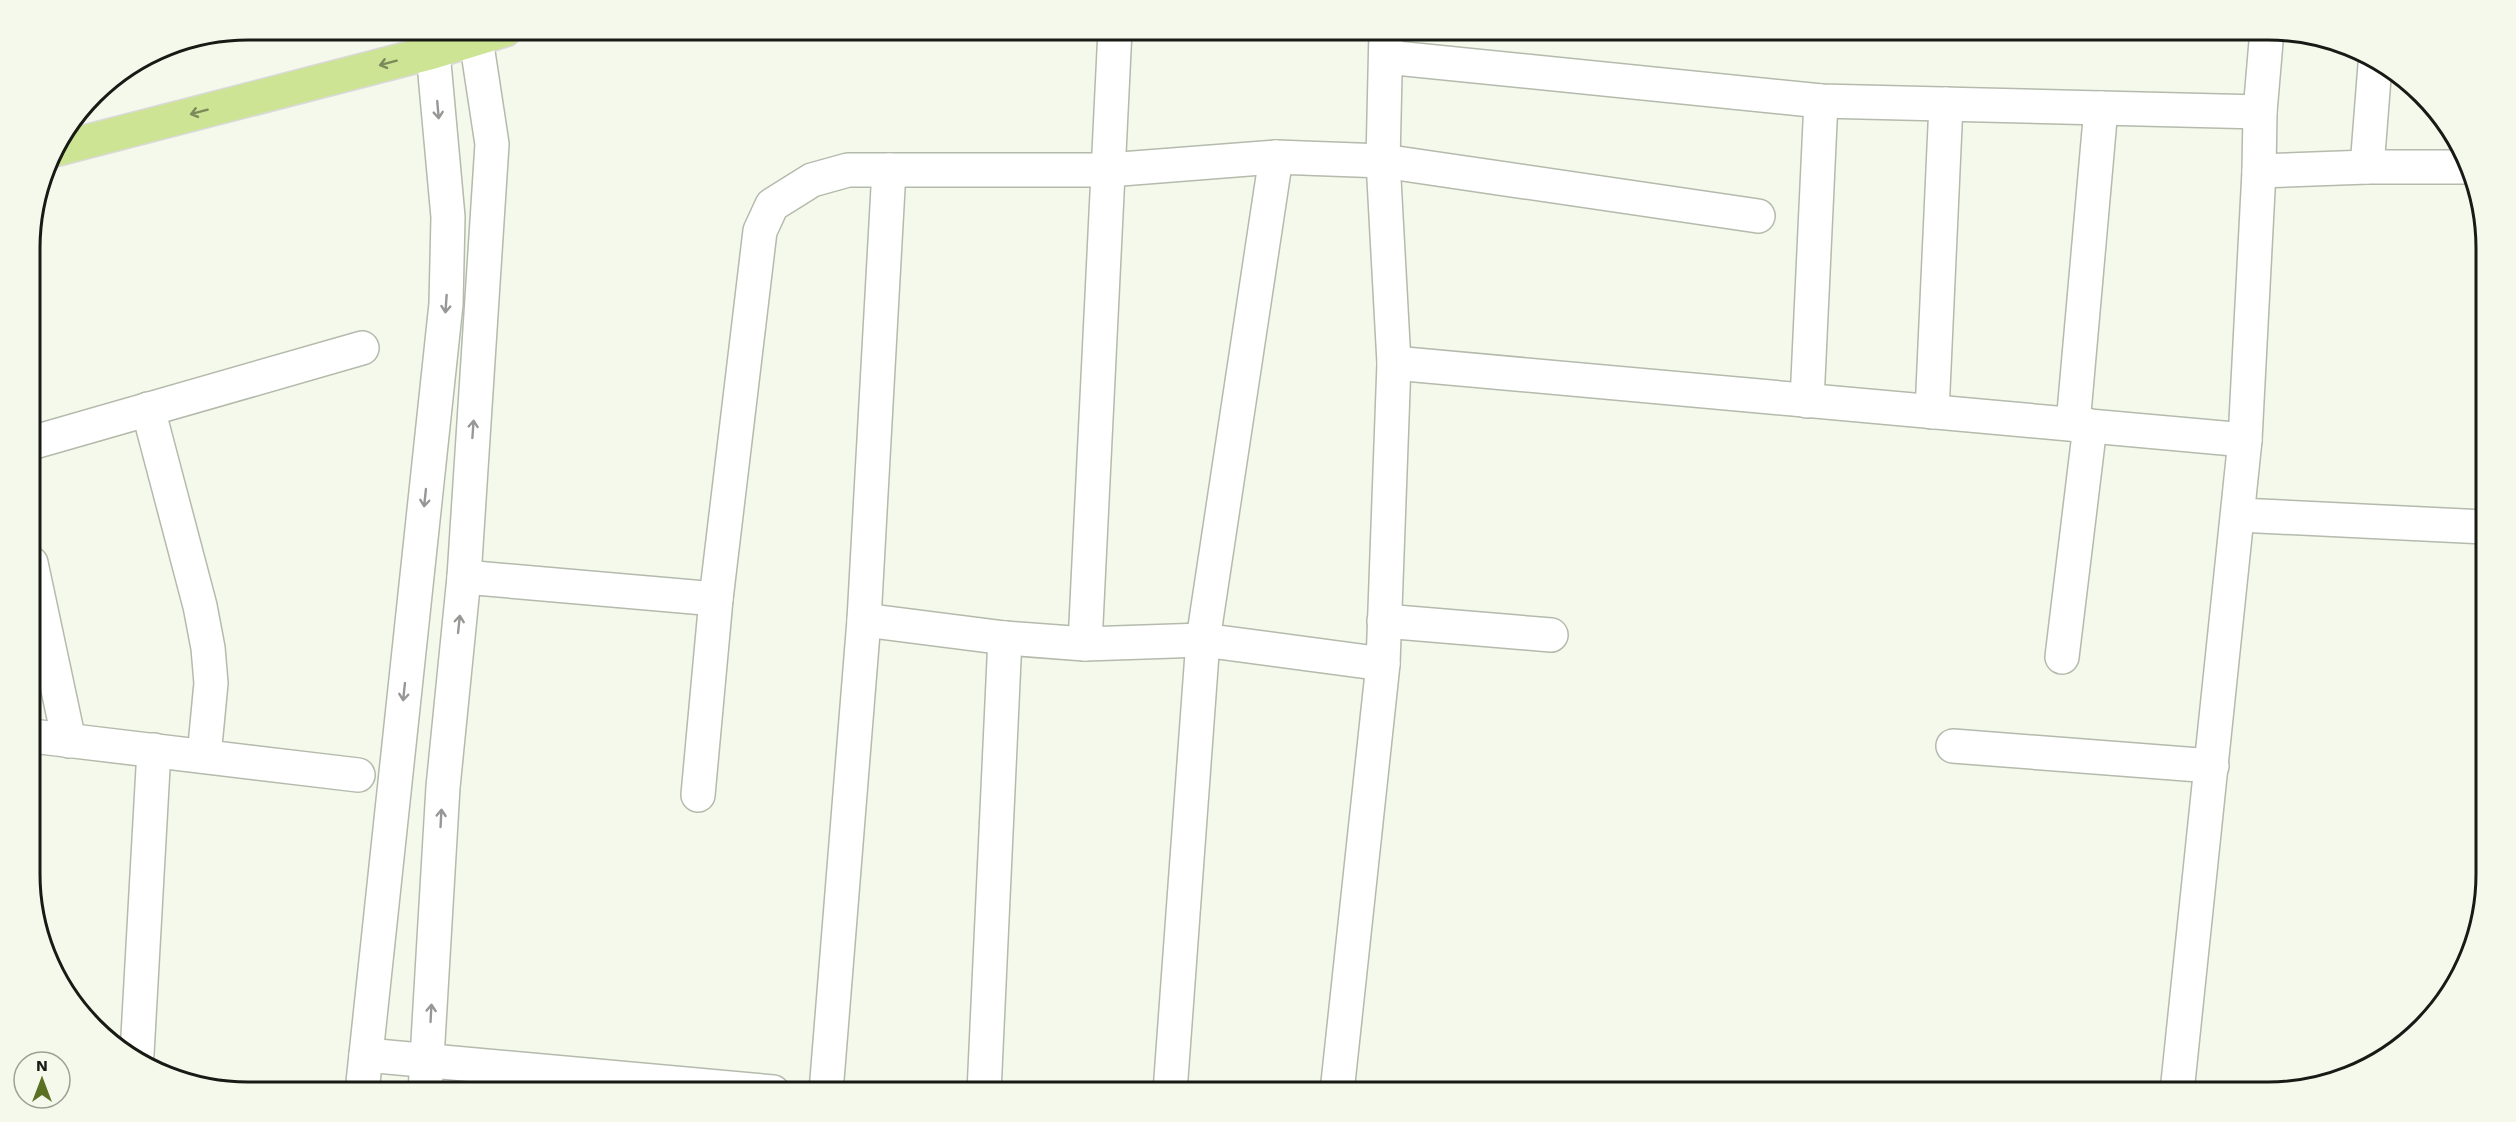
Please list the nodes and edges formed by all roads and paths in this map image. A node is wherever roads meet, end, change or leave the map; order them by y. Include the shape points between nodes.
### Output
1 (2266, 40) edge
2 (471, 41) edge
3 (491, 41) edge
4 (1114, 41) edge
5 (1386, 44) edge
6 (433, 52) junction
7 (2375, 70) edge
8 (1821, 101) junction
9 (1946, 104) junction
10 (2102, 108) junction
11 (2260, 112) junction
12 (67, 147) edge
13 (1276, 157) junction
14 (2455, 158) edge
15 (1383, 161) junction
16 (2367, 166) junction
17 (889, 170) junction
18 (1108, 170) junction
19 (2259, 171) junction
20 (1758, 216) dead end
21 (362, 348) dead end
22 (1394, 363) junction
23 (1807, 401) junction
24 (148, 409) junction
25 (1932, 412) junction
26 (2082, 425) junction
27 (41, 440) edge
28 (2245, 440) junction
29 (2239, 515) junction
30 (2476, 527) edge
31 (464, 577) junction
32 (716, 599) junction
33 (40, 607) edge
34 (864, 620) junction
35 (1384, 621) junction
36 (1551, 635) dead end
37 (1005, 638) junction
38 (1203, 640) junction
39 (1086, 644) junction
40 (2062, 657) dead end
41 (1383, 664) junction
42 (40, 737) edge
43 (69, 741) junction
44 (1953, 746) dead end
45 (154, 750) junction
46 (204, 756) junction
47 (2212, 766) junction
48 (358, 775) dead end
49 (698, 795) dead end
50 (136, 1048) edge
51 (366, 1054) junction
52 (426, 1077) edge
53 (1337, 1081) edge
54 (2178, 1081) edge
55 (363, 1082) edge
56 (538, 1082) edge
57 (827, 1082) edge
58 (984, 1082) edge
59 (1171, 1082) edge

1 - 11 street
2 - 6 main road
31 -> 3 street via 492,144
4 - 18 street
5 - 8 street
5 - 15 street
6 -> 12 main road
6 -> 51 street via 448,217 446,304
7 - 16 street
8 - 9 street
8 - 23 street
9 - 10 street
9 - 25 street
10 - 11 street
10 - 26 street
11 - 19 street
13 - 15 street
13 - 18 street
13 - 38 street
14 - 16 street
15 - 20 street
15 - 22 street
16 - 19 street
17 - 18 street
17 - 32 street via 848,170 812,180 772,205 760,231
17 - 34 street
18 - 39 street
19 - 28 street
21 - 24 street
22 - 23 street
22 - 35 street
23 - 25 street
24 - 27 street
24 - 46 street via 208,648 211,683
25 - 26 street
26 - 28 street
26 - 40 street
28 - 29 street
29 - 30 street
29 - 47 street
31 - 32 street
52 -> 31 street via 443,787
32 - 49 street
33 - 43 street
34 - 37 street
34 - 57 street
35 - 36 street
35 - 41 street
37 - 39 street
37 - 58 street
38 - 39 street
38 - 41 street
38 - 59 street
41 - 53 street
42 - 43 street
43 - 45 street
44 - 47 street
45 - 46 street
45 - 50 street
46 - 48 street
47 - 54 street
51 - 52 street
51 - 55 street
52 - 56 street

